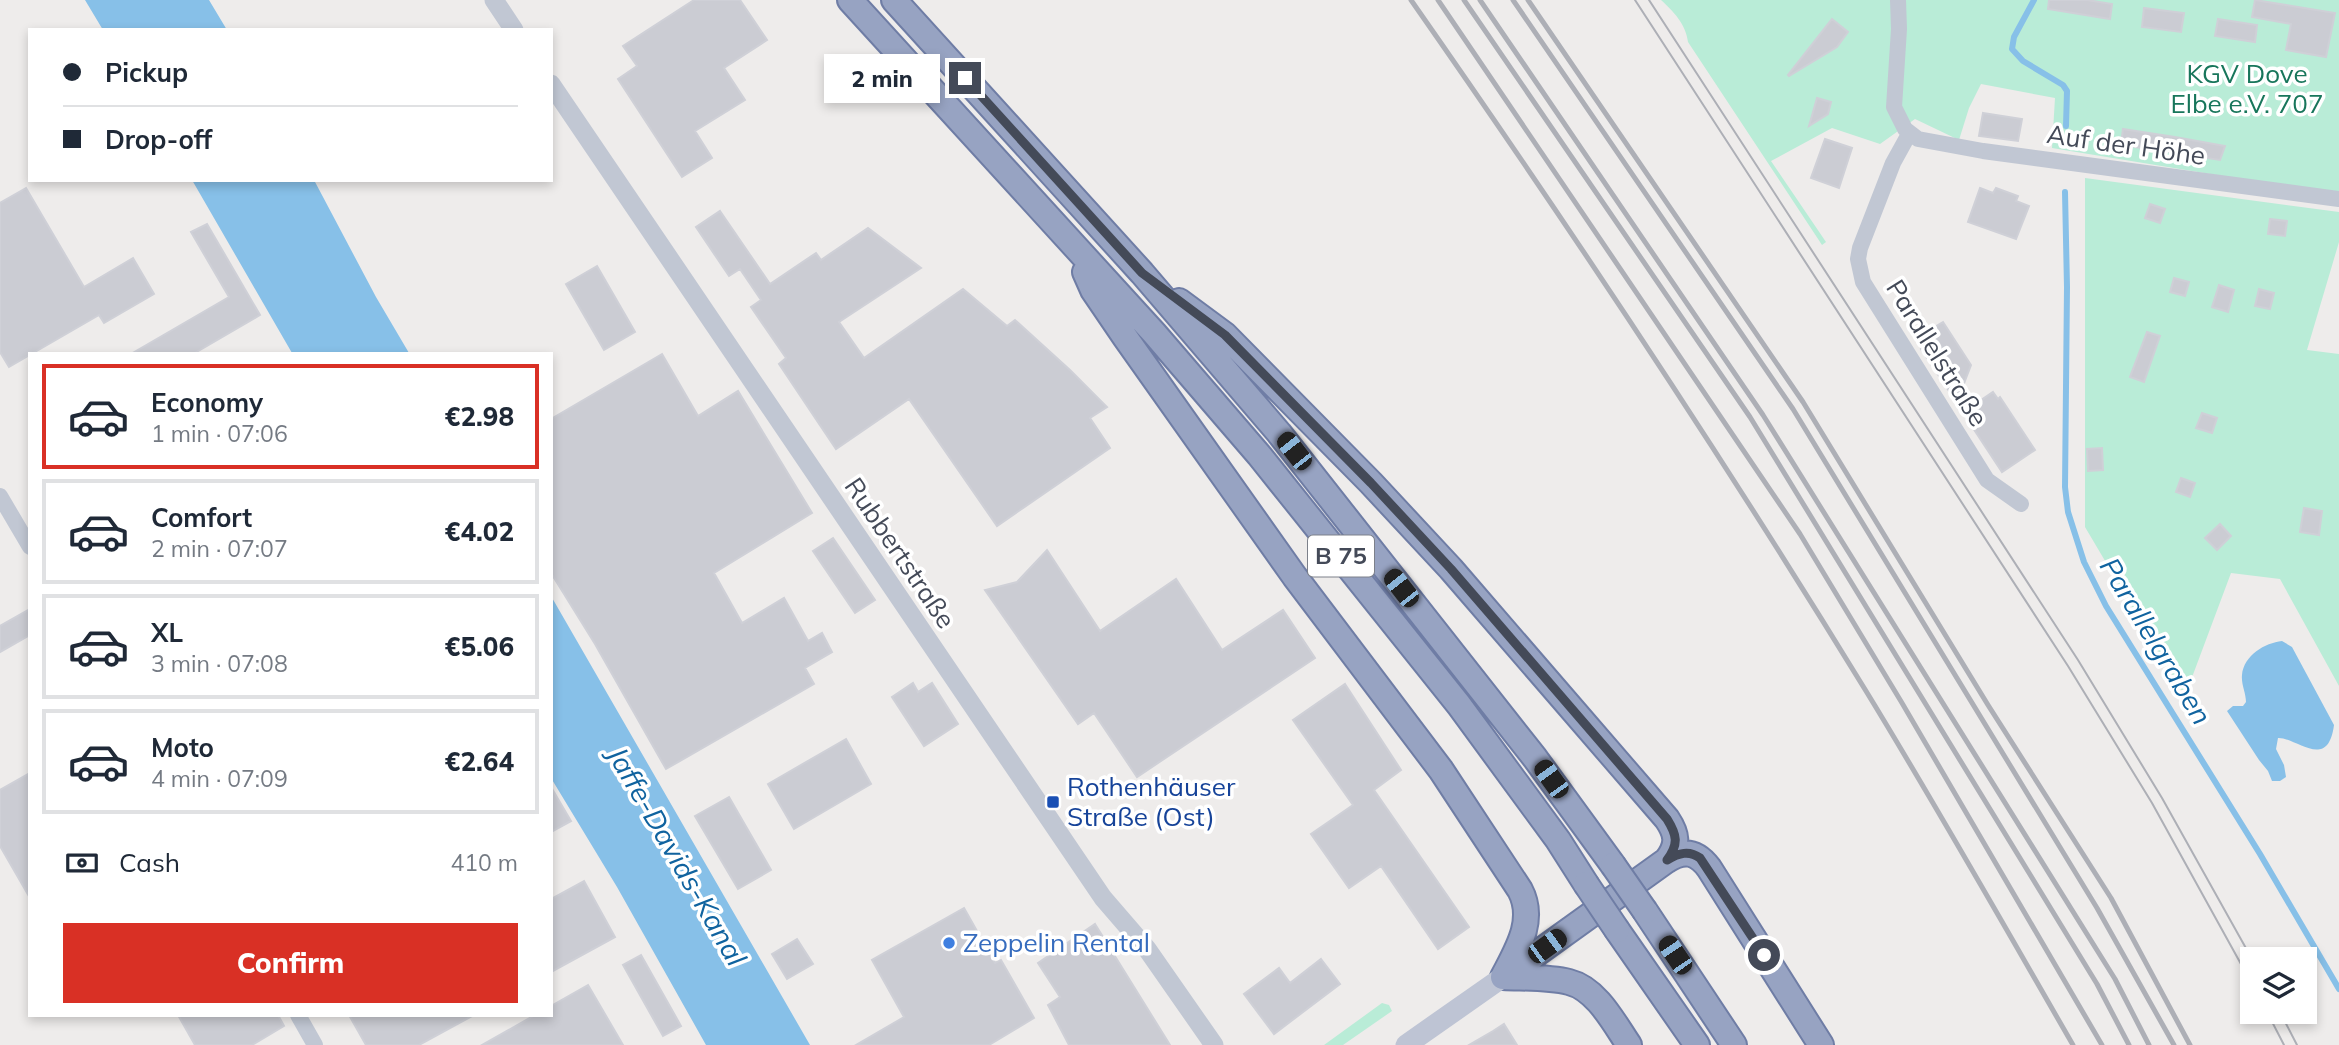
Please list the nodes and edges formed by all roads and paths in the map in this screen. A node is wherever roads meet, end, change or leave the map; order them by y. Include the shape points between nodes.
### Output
1 (494, 0) edge
2 (850, 0) edge
3 (894, 0) edge
4 (1898, 0) edge
5 (513, 28) edge
6 (553, 87) edge
7 (1909, 134) junction
8 (2339, 199) edge
9 (1073, 246) junction
10 (1142, 273) junction
11 (0, 496) edge
12 (2021, 504) dead end
13 (28, 544) edge
14 (1667, 860) junction
15 (1503, 977) junction
16 (299, 1017) edge
17 (315, 1045) edge
18 (1214, 1045) edge
19 (1406, 1045) edge
20 (1629, 1045) edge
21 (1697, 1045) edge
22 (1734, 1045) edge
23 (1821, 1045) edge

1 - 5 street
2 - 9 highway, B 75
3 - 10 highway, B 75
4 - 7 street via 1894,107
6 - 18 street, Rubbertstraße via 1102,898 1147,948
7 - 8 street, Auf der Höhe via 1983,151
7 - 12 street, Parallelstraße via 1860,248 1863,282 1987,480
9 - 15 highway, B 75 via 1093,290 1125,337 1295,576 1441,770 1520,890 1525,925
9 - 21 highway, B 75, bridge via 1259,455 1459,705 1558,840
10 - 14 highway via 1225,335 1451,569 1667,819 1676,839
10 - 22 highway, B 75, bridge via 1279,433 1535,758
11 - 13 street
14 - 15 highway
14 - 23 highway via 1692,853 1705,863
15 - 19 main road
15 - 20 highway via 1577,985 1600,1004
16 - 17 street

